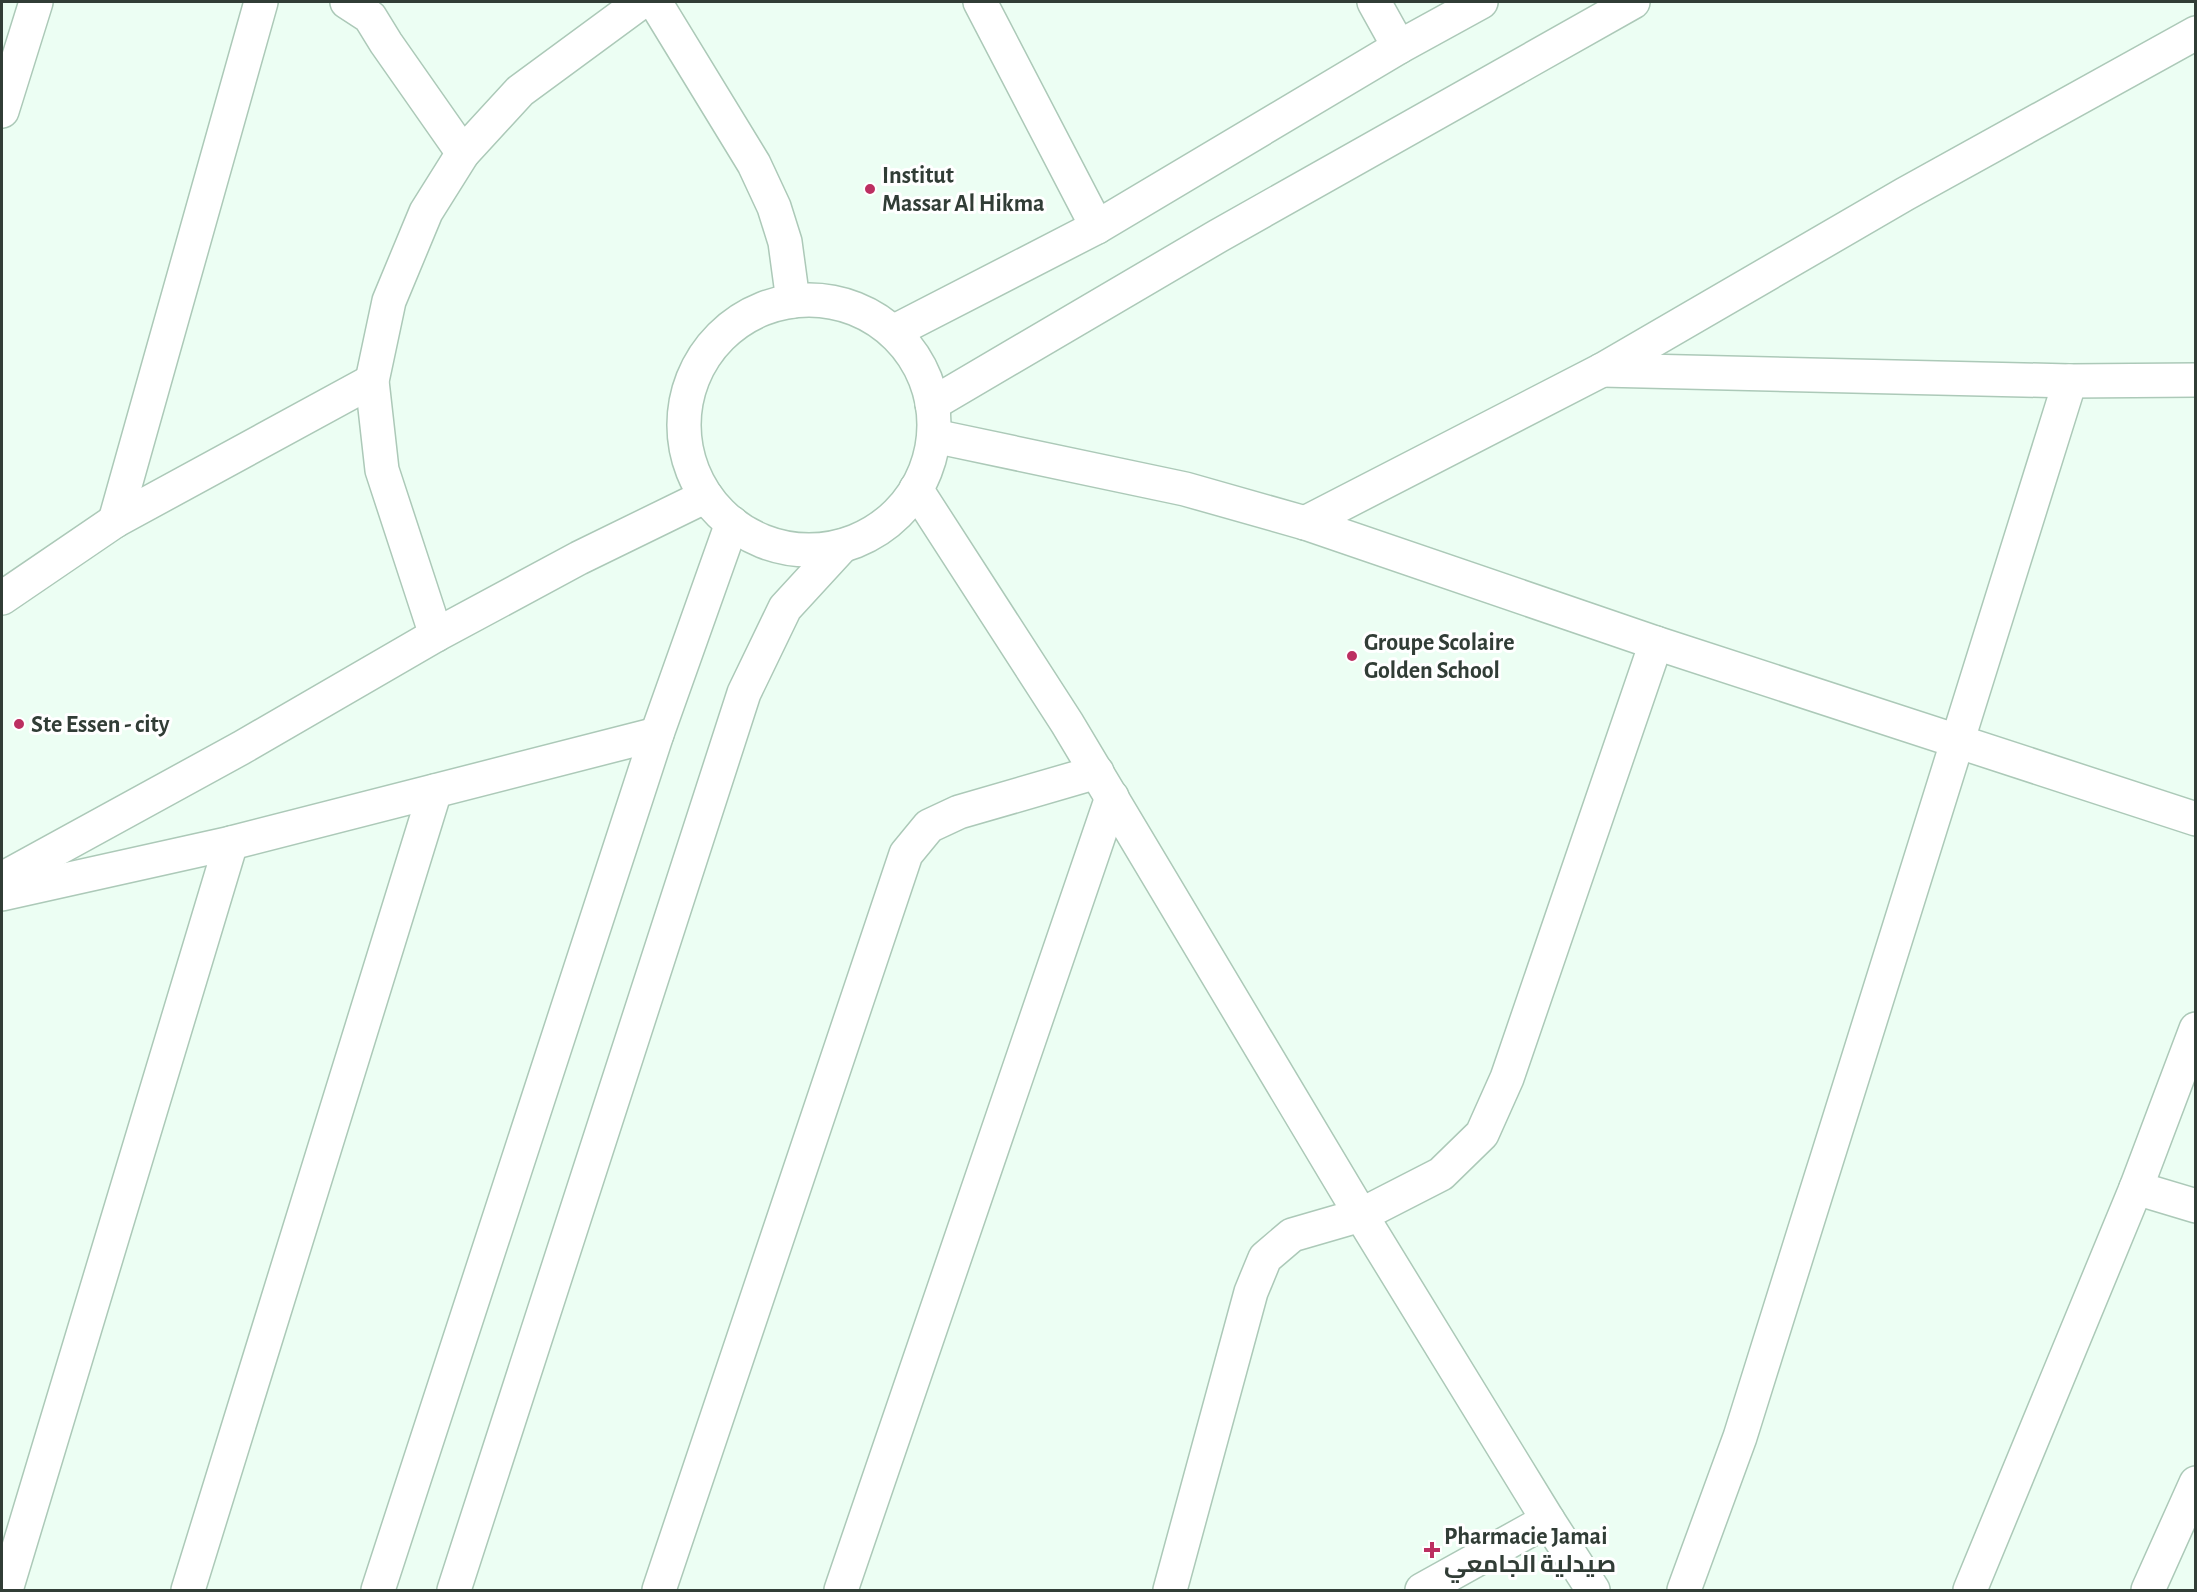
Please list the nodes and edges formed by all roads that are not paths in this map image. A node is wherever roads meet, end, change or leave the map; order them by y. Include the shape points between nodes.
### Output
1 (36, 2) edge
2 (261, 2) edge
3 (347, 2) edge
4 (641, 2) edge
5 (655, 2) edge
6 (980, 2) edge
7 (1374, 2) edge
8 (1480, 2) edge
9 (1633, 2) edge
10 (2196, 33) edge
11 (1399, 47) junction
12 (2, 111) edge
13 (463, 153) junction
14 (1097, 227) junction
15 (793, 301) junction
16 (893, 332) junction
17 (1602, 370) junction
18 (2196, 380) edge
19 (372, 381) junction
20 (2070, 381) junction
21 (932, 404) junction
22 (934, 436) junction
23 (916, 489) junction
24 (706, 496) junction
25 (115, 521) junction
26 (732, 523) junction
27 (1305, 523) junction
28 (842, 546) junction
29 (2, 598) edge
30 (436, 635) junction
31 (1656, 643) junction
32 (657, 734) junction
33 (1957, 742) junction
34 (1104, 785) junction
35 (435, 791) junction
36 (2196, 819) edge
37 (231, 843) junction
38 (2, 879) edge
39 (2, 894) edge
40 (2196, 1029) edge
41 (2136, 1188) junction
42 (2196, 1206) edge
43 (1361, 1215) junction
44 (2196, 1483) edge
45 (1548, 1520) junction
46 (6, 1590) edge
47 (188, 1590) edge
48 (378, 1590) edge
49 (454, 1590) edge
50 (659, 1590) edge
51 (841, 1590) edge
52 (1170, 1590) edge
53 (1422, 1590) edge
54 (1593, 1590) edge
55 (1684, 1590) edge
56 (1970, 1590) edge
57 (2148, 1590) edge

1 - 12 street
2 - 25 street
3 - 13 street via 370,17
4 - 13 street via 520,91
5 - 15 street via 754,164 774,207 785,242
6 - 14 street
7 - 11 street
8 - 11 street
9 - 21 street via 1218,236
10 - 17 street via 1905,194
11 - 14 street
13 - 19 street via 426,212 389,301
14 - 16 street
15 - 16 street via 829,301 852,308
15 - 24 street via 757,312 735,325 712,347 695,374 685,436 690,461
16 - 21 street via 919,365
17 - 20 street
17 - 27 street
18 - 20 street
19 - 25 street
19 - 30 street via 382,470
20 - 33 street
21 - 22 street
22 - 23 street via 925,472
22 - 27 street via 1185,489
23 - 28 street via 879,528
23 - 34 street
24 - 26 street
24 - 30 street via 579,558
25 - 29 street
26 - 28 street via 767,544 798,549
26 - 32 street
27 - 31 street
28 - 49 street via 785,608 744,693
30 - 38 street
31 - 33 street
31 - 43 street via 1507,1078 1482,1134 1441,1174
32 - 35 street
32 - 48 street
33 - 36 street
33 - 55 street via 1740,1437
34 - 43 street
34 - 50 street via 959,812 929,826 906,854
34 - 51 street
35 - 37 street
35 - 47 street
37 - 39 street
37 - 46 street
40 - 41 street
41 - 42 street
41 - 56 street
43 - 45 street
43 - 52 street via 1292,1235 1265,1258 1251,1292
44 - 57 street
45 - 53 street
45 - 54 street

